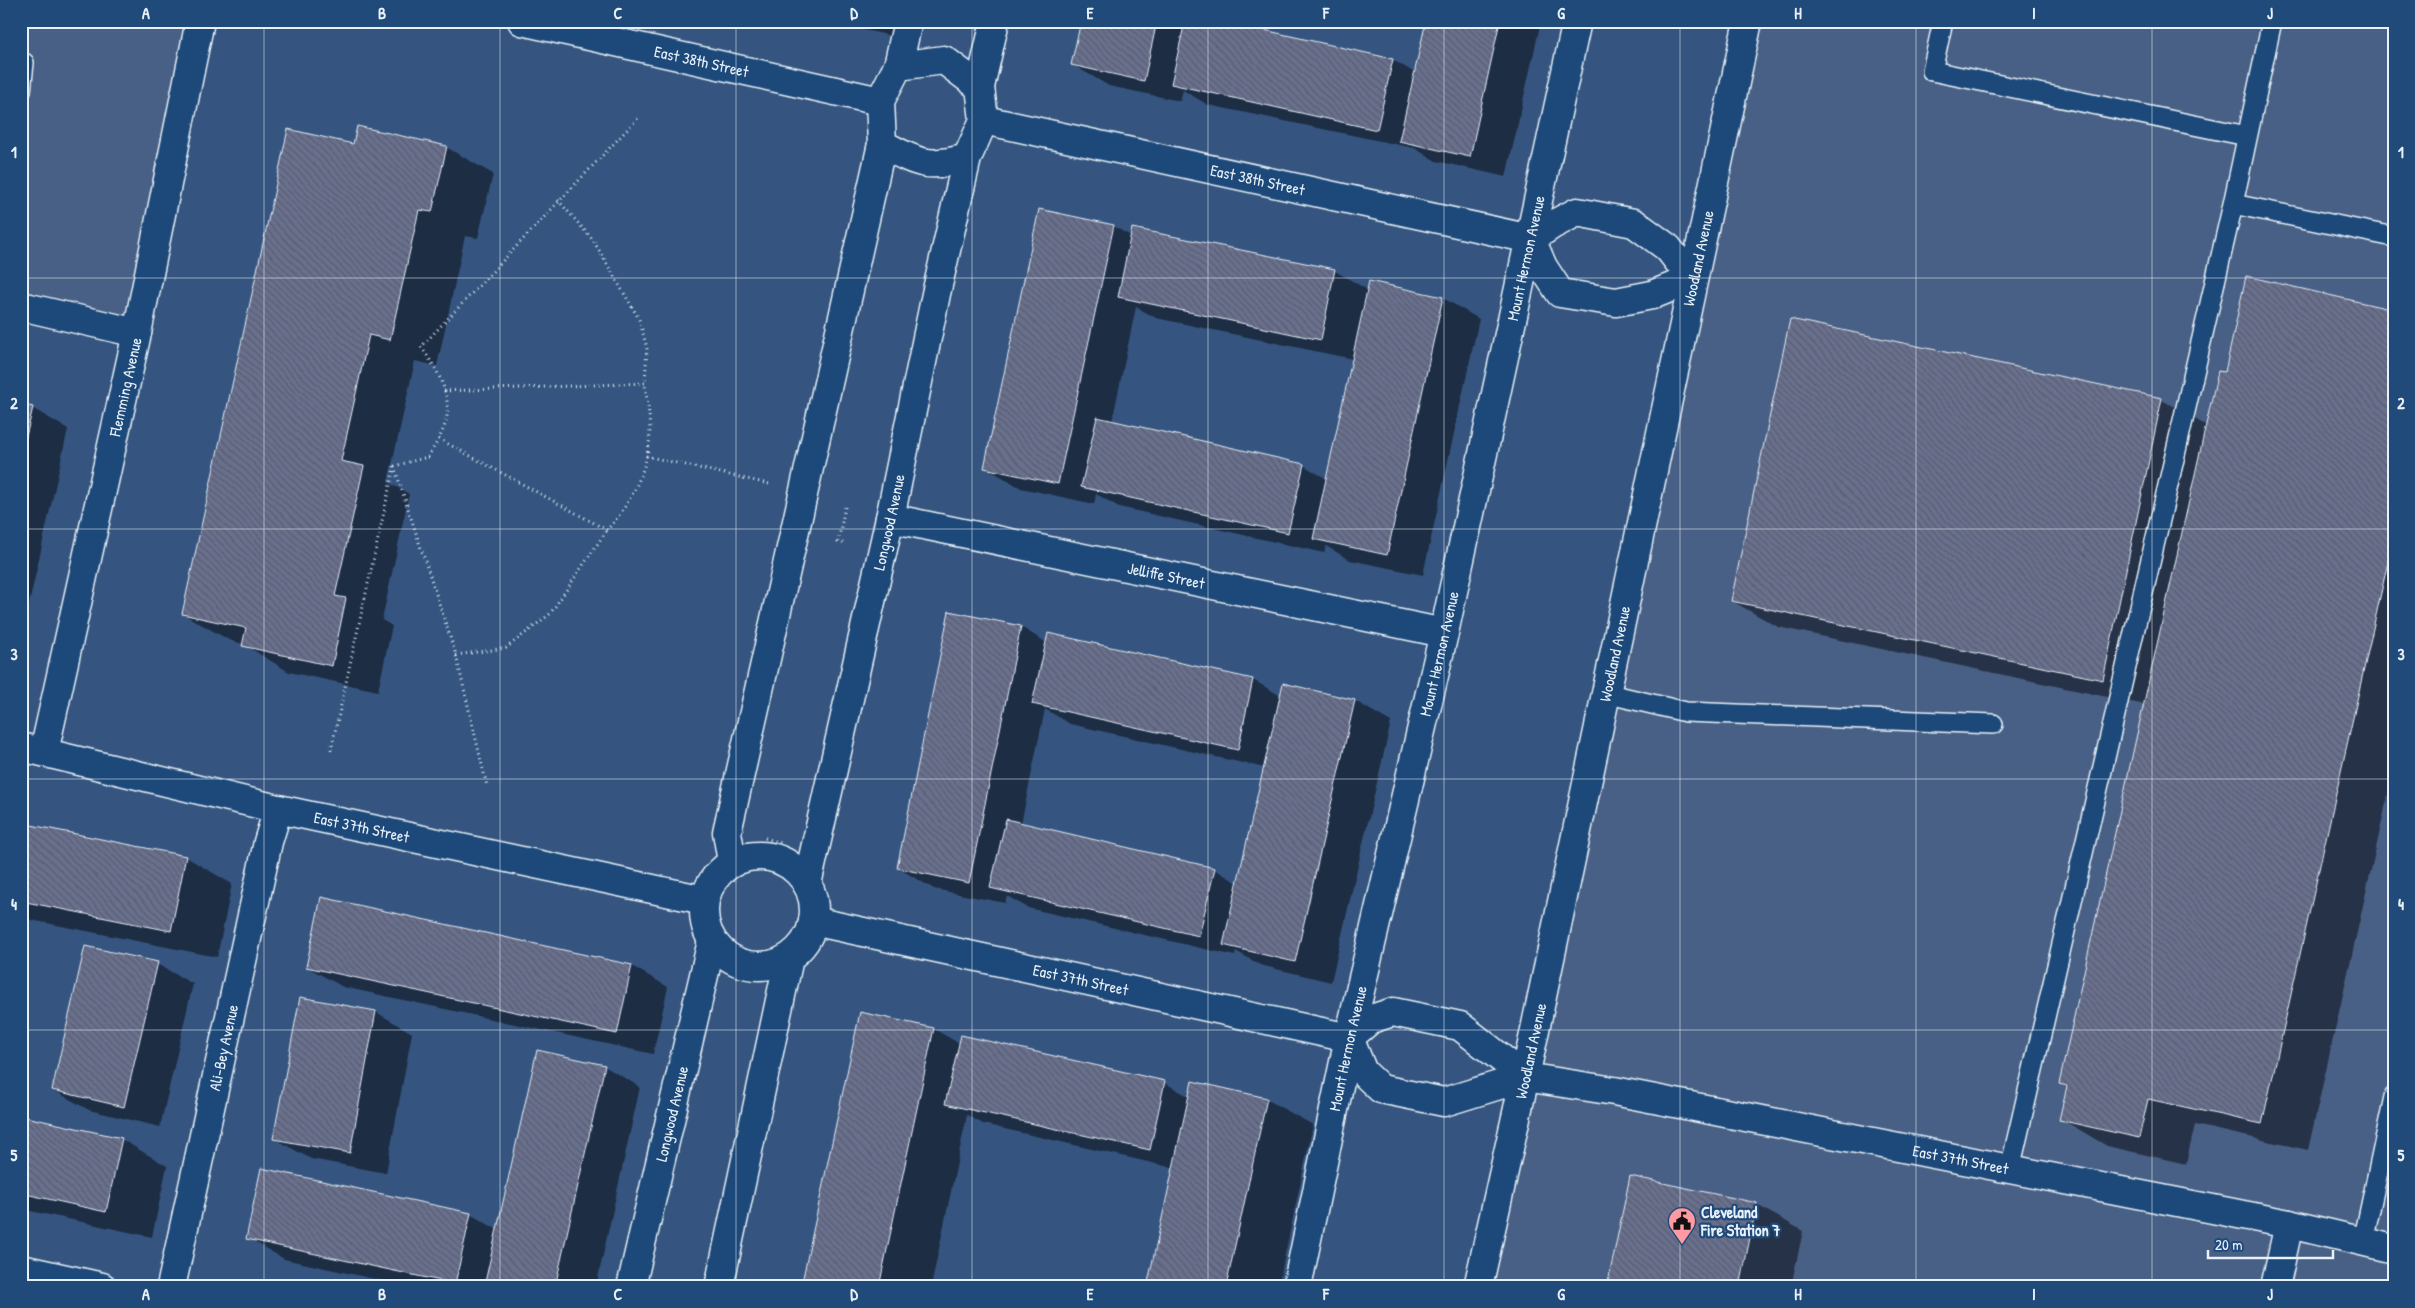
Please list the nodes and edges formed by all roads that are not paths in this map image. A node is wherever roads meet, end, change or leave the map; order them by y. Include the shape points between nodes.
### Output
1 (200, 21) edge
2 (522, 21) edge
3 (908, 21) edge
4 (995, 21) edge
5 (1577, 21) edge
6 (1748, 21) edge
7 (1943, 21) edge
8 (2272, 21) edge
9 (21, 62) edge
10 (898, 66) junction
11 (980, 88) junction
12 (21, 91) edge
13 (880, 101) junction
14 (984, 120) junction
15 (2247, 136) junction
16 (882, 144) junction
17 (967, 158) junction
18 (2234, 204) junction
19 (2394, 237) edge
20 (1531, 239) junction
21 (1692, 279) junction
22 (21, 306) edge
23 (137, 333) junction
24 (890, 518) junction
25 (1444, 633) junction
26 (1605, 693) junction
27 (1993, 724) dead end
28 (33, 749) edge
29 (278, 809) junction
30 (732, 862) junction
31 (807, 884) junction
32 (704, 900) junction
33 (813, 921) junction
34 (712, 941) junction
35 (789, 958) junction
36 (1348, 1038) junction
37 (1525, 1077) junction
38 (2394, 1097) edge
39 (2010, 1169) junction
40 (2289, 1224) junction
41 (2363, 1242) junction
42 (2394, 1249) edge
43 (21, 1270) edge
44 (102, 1287) edge
45 (171, 1287) edge
46 (631, 1287) edge
47 (719, 1287) edge
48 (1296, 1287) edge
49 (1478, 1287) edge
50 (2275, 1287) edge

1 - 23 street, Flemming Avenue
2 - 13 street, East 38th Street
3 - 10 street
4 - 11 street
5 - 20 street, Mount Hermon Avenue
6 - 21 street, Woodland Avenue
7 - 15 lane via 1932,72
8 - 15 lane
9 - 12 lane via 24,63
10 - 11 street via 944,60
10 - 13 street
11 - 14 street
13 - 16 street
14 - 17 street
14 - 20 street, East 38th Street
15 - 18 lane
16 - 17 street via 919,163 947,163
16 - 30 street via 727,832
17 - 24 street, Longwood Avenue
18 - 19 lane
18 - 39 lane
20 - 21 street via 1577,212 1634,223 1668,248
20 - 21 street via 1543,267 1560,293 1616,302 1652,295
20 - 25 street, Mount Hermon Avenue
21 - 26 street, Woodland Avenue
22 - 23 street
23 - 28 street, Flemming Avenue
24 - 25 street, Jelliffe Street
24 - 31 street, Longwood Avenue
25 - 36 street, Mount Hermon Avenue
26 - 27 lane via 1686,712
26 - 37 street, Woodland Avenue
28 - 29 street, East 37th Street
29 - 32 street, East 37th Street
29 - 45 street, Ali-Bey Avenue via 268,842
30 - 31 street via 749,856 766,856 797,870
30 - 32 street via 710,885
31 - 33 street via 815,908
32 - 34 street via 704,914
33 - 35 street via 804,942
33 - 36 street, East 37th Street
34 - 35 street via 724,954 756,967 773,965
34 - 46 street, Longwood Avenue
35 - 47 street
36 - 37 street, East 37th Street via 1371,1019 1393,1012 1460,1026
36 - 37 street, East 37th Street via 1363,1072 1381,1089 1390,1091 1444,1102
36 - 48 street, Mount Hermon Avenue
37 - 39 street, East 37th Street via 1614,1091
37 - 49 street, Woodland Avenue
38 - 41 lane
39 - 40 street, East 37th Street
40 - 41 street, East 37th Street
40 - 50 street
41 - 42 street, East 37th Street
43 - 44 street

